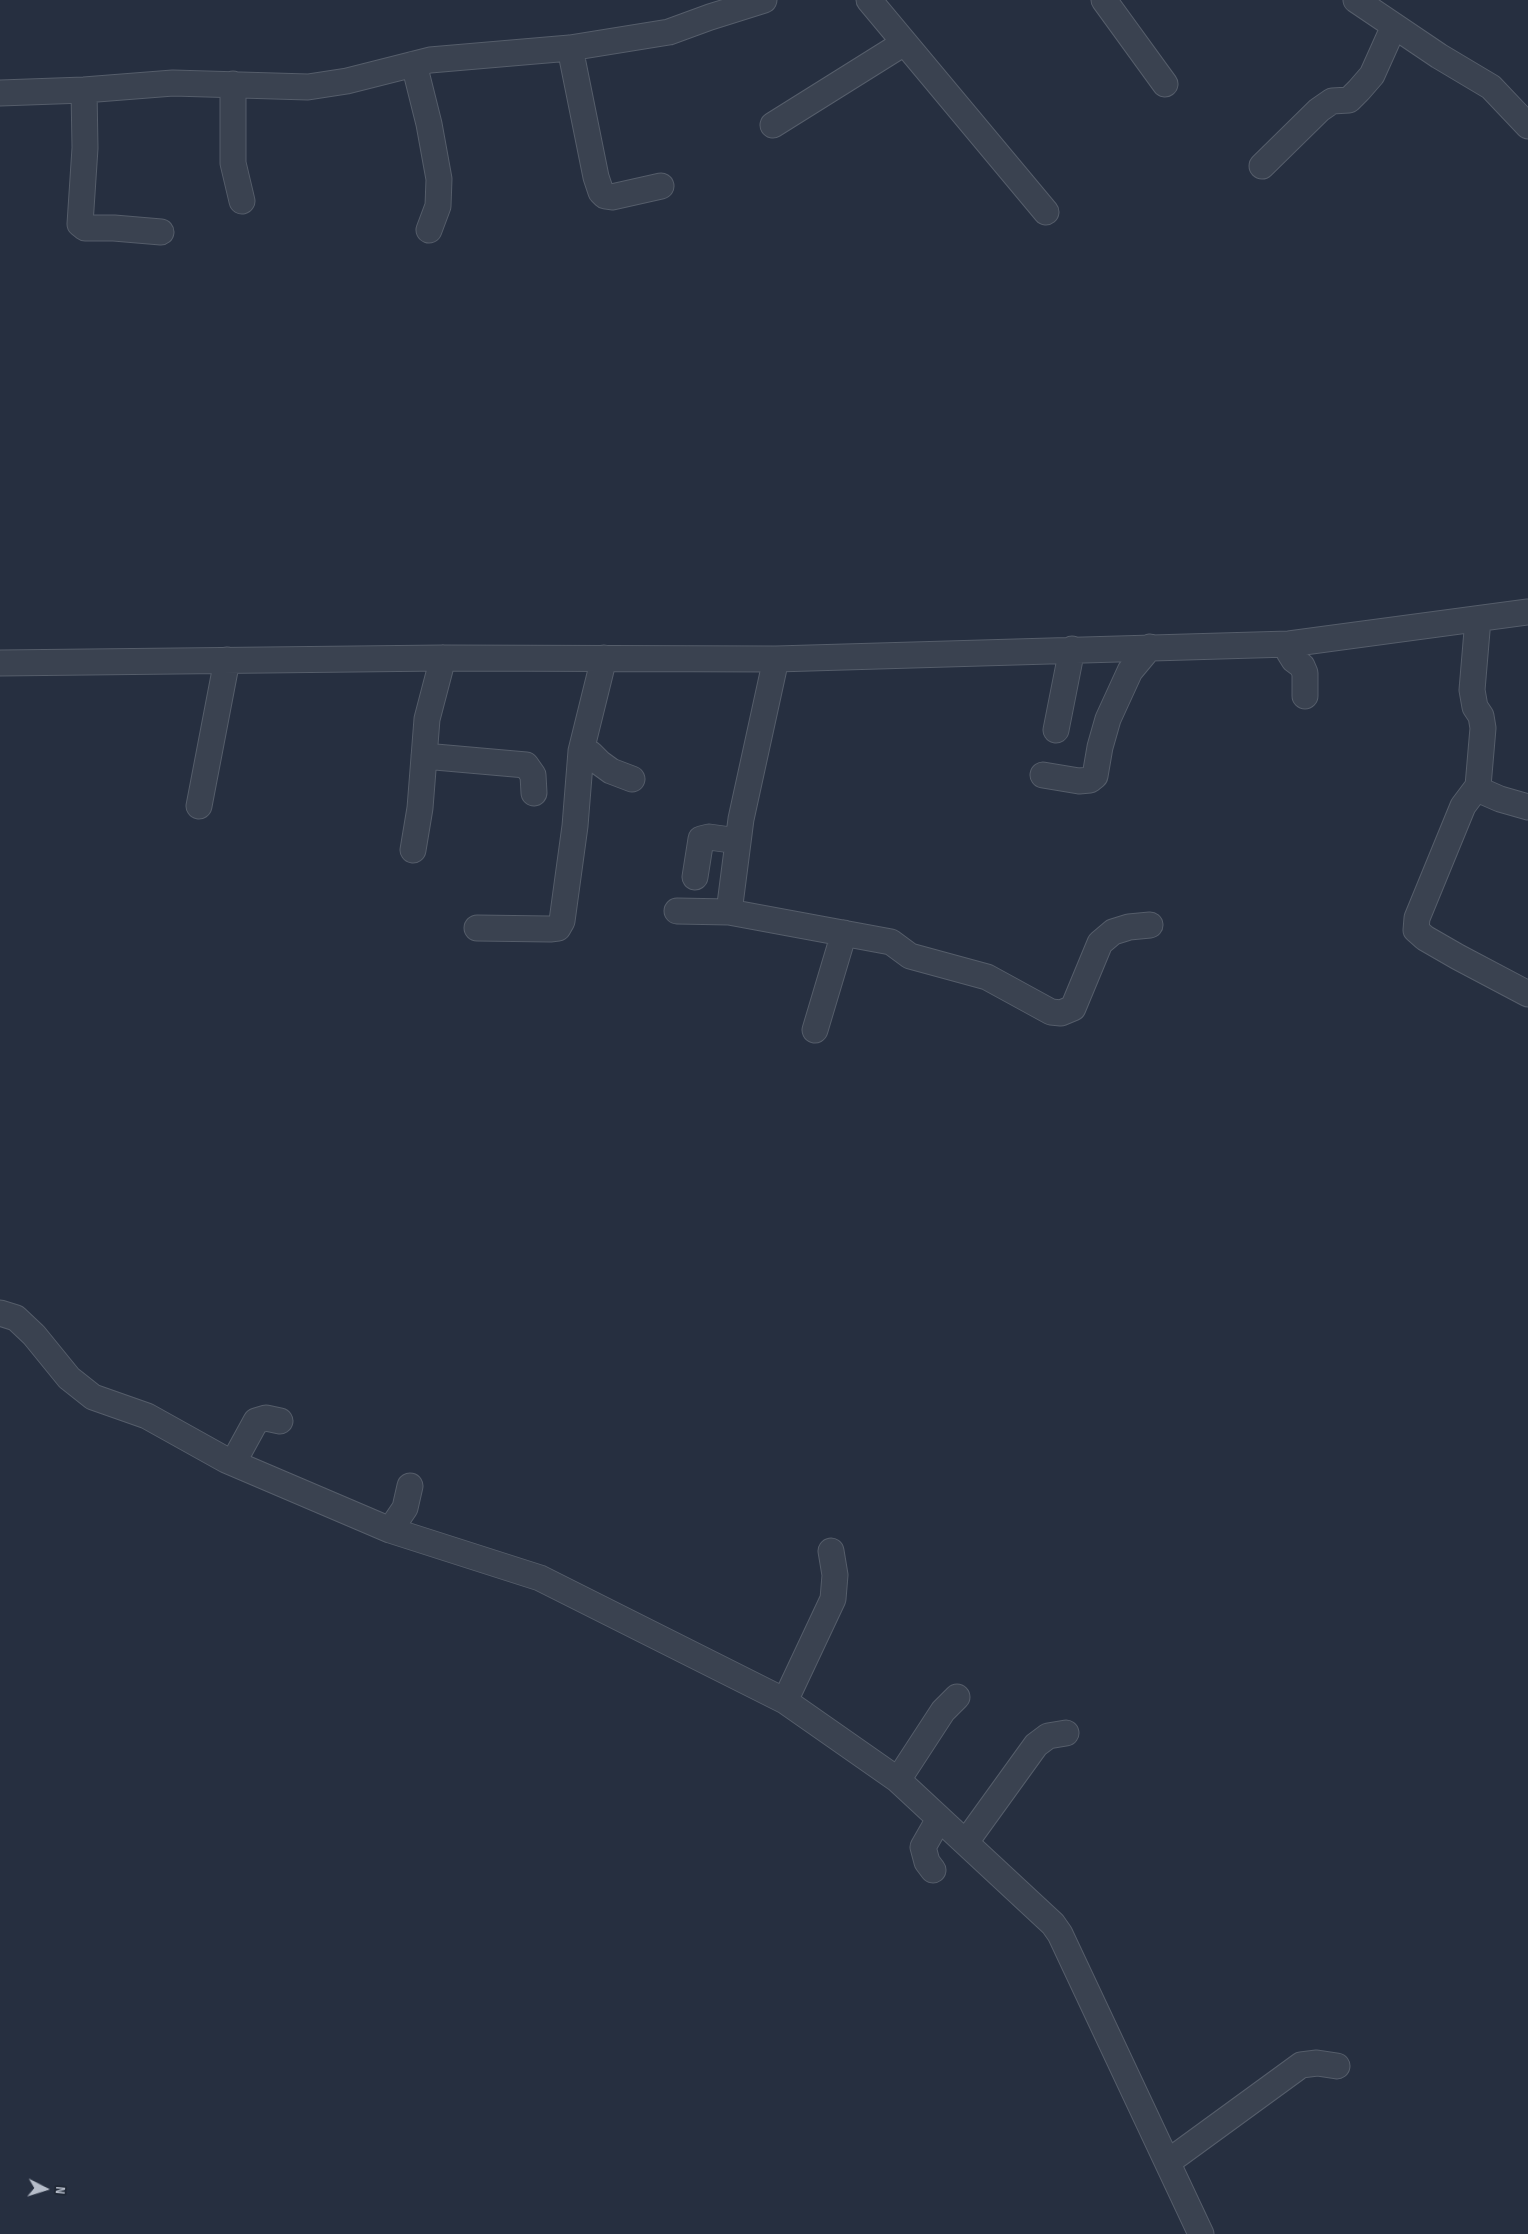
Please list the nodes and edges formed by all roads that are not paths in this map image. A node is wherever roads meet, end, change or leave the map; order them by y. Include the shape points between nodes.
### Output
1 (764, 0) edge
2 (869, 0) edge
3 (1104, 0) edge
4 (1356, 0) edge
5 (1394, 26) junction
6 (904, 44) junction
7 (570, 48) junction
8 (414, 64) junction
9 (233, 84) junction
10 (1165, 84) dead end
11 (84, 90) junction
12 (0, 93) edge
13 (773, 125) dead end
14 (1528, 126) edge
15 (1262, 166) dead end
16 (661, 186) dead end
17 (242, 201) dead end
18 (1046, 212) dead end
19 (429, 230) dead end
20 (161, 232) dead end
21 (1528, 612) edge
22 (1478, 619) junction
23 (1289, 644) junction
24 (1150, 647) junction
25 (1072, 649) junction
26 (443, 658) junction
27 (604, 658) junction
28 (776, 659) junction
29 (227, 660) junction
30 (0, 662) edge
31 (1305, 696) dead end
32 (1056, 730) dead end
33 (581, 751) junction
34 (424, 756) junction
35 (1043, 775) dead end
36 (632, 779) dead end
37 (1478, 786) junction
38 (534, 793) dead end
39 (199, 806) dead end
40 (1528, 807) edge
41 (738, 841) junction
42 (413, 850) dead end
43 (695, 877) dead end
44 (676, 911) dead end
45 (729, 912) junction
46 (1150, 925) dead end
47 (478, 928) dead end
48 (844, 933) junction
49 (1528, 994) edge
50 (815, 1030) dead end
51 (0, 1313) edge
52 (280, 1421) dead end
53 (233, 1463) junction
54 (410, 1486) dead end
55 (390, 1530) junction
56 (831, 1551) dead end
57 (957, 1697) dead end
58 (785, 1701) junction
59 (1066, 1733) dead end
60 (898, 1780) junction
61 (938, 1819) junction
62 (966, 1842) junction
63 (933, 1870) dead end
64 (1337, 2066) dead end
65 (1168, 2162) junction
66 (1200, 2234) edge

1 - 7 street via 669,32
2 - 6 street
3 - 10 street
4 - 5 street
5 - 14 street via 1491,88
5 - 15 street via 1372,75 1355,94 1349,100 1332,100 1319,110
6 - 13 street
6 - 18 street
7 - 8 street
7 - 16 street via 601,192 612,197
8 - 9 street via 308,87
8 - 19 street via 439,179 438,206
9 - 11 street via 173,83
9 - 17 street via 233,163
11 - 12 street
11 - 20 street via 85,148 80,224 85,228
21 - 22 street
22 - 23 street
22 - 37 street via 1472,690 1482,728
23 - 24 street
23 - 31 street via 1289,652 1305,673
24 - 25 street
24 - 35 street via 1130,671 1108,719 1095,776 1079,781
25 - 28 street
25 - 32 street
26 - 27 street
26 - 29 street
26 - 34 street via 427,719
27 - 28 street
27 - 33 street
28 - 41 street
29 - 30 street
29 - 39 street
33 - 36 street via 591,754 611,771
33 - 47 street via 562,921 558,928
34 - 38 street via 526,765 533,775
34 - 42 street
37 - 40 street via 1500,799
37 - 49 street via 1463,806 1417,918 1416,930 1458,957
41 - 43 street via 701,839
41 - 45 street
44 - 45 street
45 - 48 street
46 - 48 street via 1113,932 1100,943 1073,1008 1061,1013 1051,1012 986,977 910,956 891,942
48 - 50 street
51 - 53 street via 16,1318 69,1378 93,1397 147,1416
52 - 53 street via 266,1418 256,1421
53 - 55 street
54 - 55 street via 405,1508
55 - 58 street via 540,1578
56 - 58 street via 835,1575 832,1599
57 - 60 street via 943,1711
58 - 60 street
59 - 62 street via 1048,1736 1036,1745
60 - 61 street
61 - 62 street
61 - 63 street via 923,1847
62 - 65 street via 1060,1934
64 - 65 street via 1301,2065
65 - 66 street

